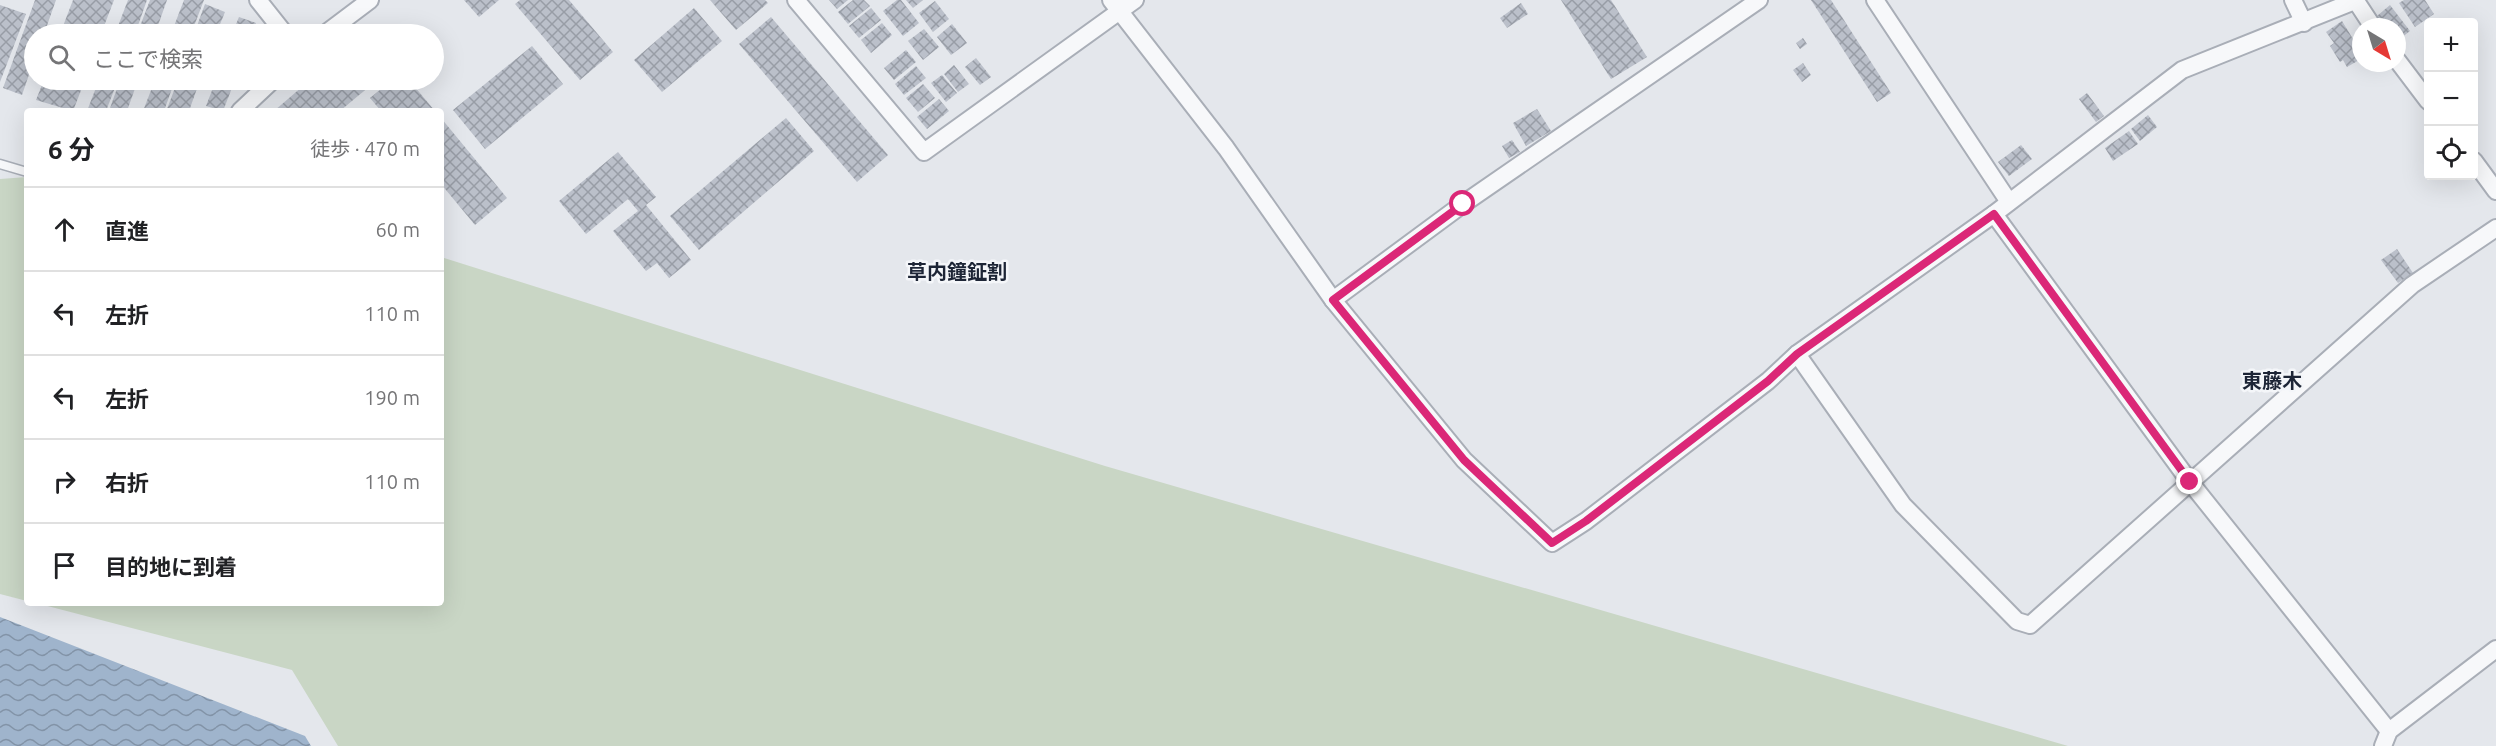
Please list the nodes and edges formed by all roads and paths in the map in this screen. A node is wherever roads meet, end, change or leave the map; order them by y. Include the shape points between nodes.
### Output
1 (258, 0) edge
2 (370, 0) edge
3 (796, 0) edge
4 (1135, 0) edge
5 (1759, 0) edge
6 (1875, 0) edge
7 (2293, 0) edge
8 (2356, 0) edge
9 (1116, 5) edge
10 (2367, 18) edge
11 (2304, 23) junction
12 (277, 24) edge
13 (338, 24) edge
14 (2406, 72) edge
15 (262, 90) edge
16 (2424, 96) edge
17 (243, 108) edge
18 (0, 164) edge
19 (2478, 166) edge
20 (24, 171) edge
21 (2496, 191) edge
22 (2009, 202) junction
23 (1994, 214) junction
24 (2496, 228) edge
25 (1333, 300) junction
26 (1797, 354) junction
27 (2190, 482) junction
28 (2496, 649) edge
29 (2386, 739) edge

1 - 12 street
2 - 13 street
3 - 9 street via 924,152
4 - 9 street
5 - 25 street via 1463,204
6 - 22 street
7 - 11 street
8 - 10 street
8 - 11 street
9 - 25 street via 1226,148
11 - 22 street via 2182,70
14 - 16 street
15 - 17 street
18 - 20 lane
19 - 21 street
22 - 23 street
23 - 26 street
23 - 27 street
24 - 27 street via 2412,285
25 - 26 street via 1464,460 1552,543 1768,381
26 - 27 street via 1903,505 2017,621 2030,625
27 - 29 street
28 - 29 street

